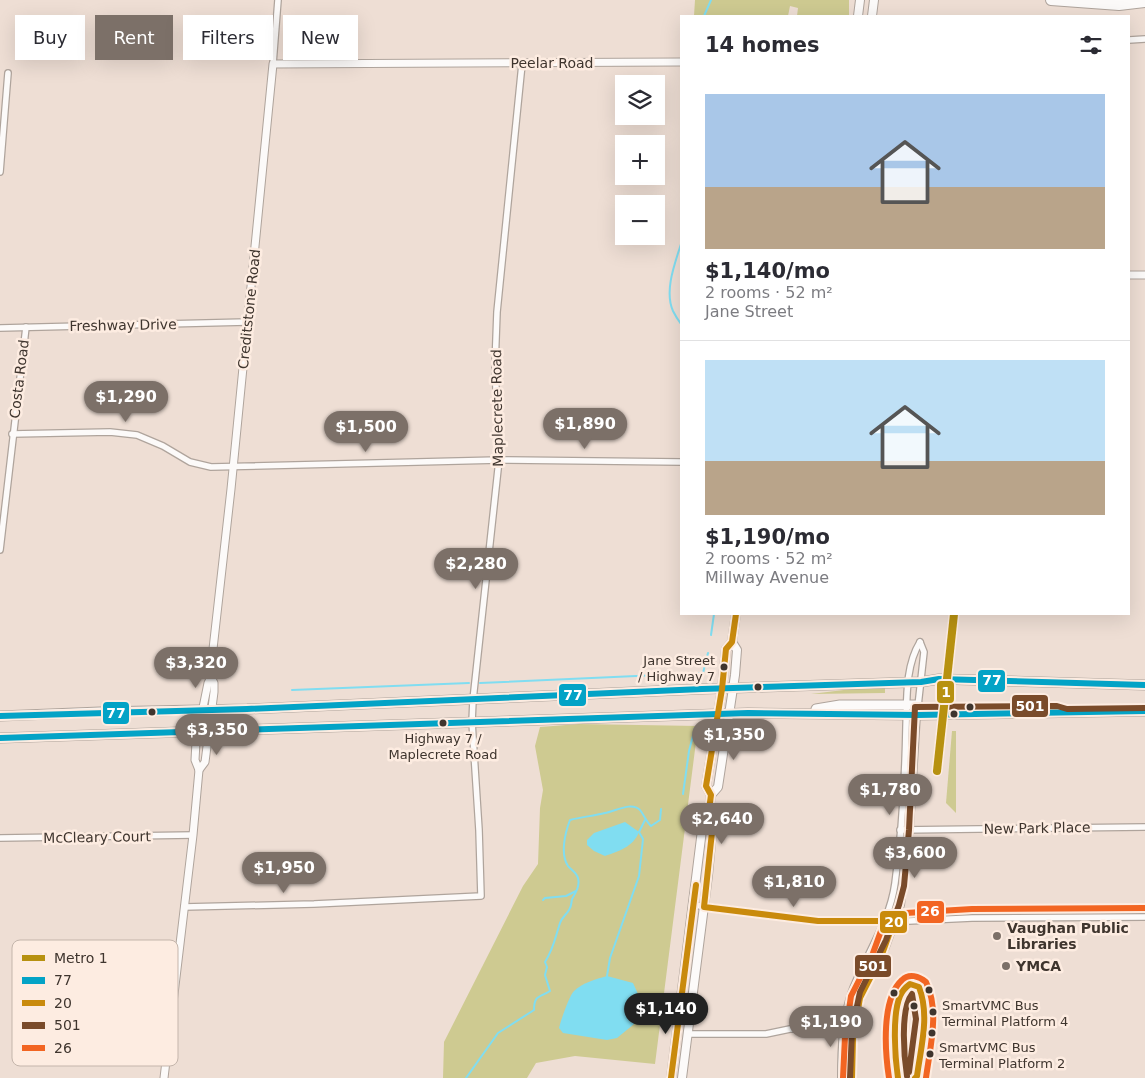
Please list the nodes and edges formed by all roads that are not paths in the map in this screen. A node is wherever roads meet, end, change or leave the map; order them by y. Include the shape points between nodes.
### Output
1 (278, 0) edge
2 (860, 0) edge
3 (874, 0) edge
4 (1051, 0) edge
5 (1145, 2) edge
6 (858, 15) edge
7 (872, 15) edge
8 (1130, 40) edge
9 (1145, 40) edge
10 (680, 62) edge
11 (273, 64) junction
12 (522, 64) junction
13 (8, 73) dead end
14 (0, 172) edge
15 (1130, 274) edge
16 (1145, 275) edge
17 (247, 322) junction
18 (26, 327) junction
19 (0, 328) edge
20 (12, 434) junction
21 (499, 460) junction
22 (680, 462) edge
23 (233, 466) junction
24 (1, 535) edge
25 (0, 550) edge
26 (736, 615) edge
27 (732, 642) junction
28 (909, 681) junction
29 (921, 682) junction
30 (1145, 685) edge
31 (722, 689) junction
32 (733, 689) junction
33 (473, 700) junction
34 (907, 705) junction
35 (918, 705) junction
36 (207, 709) junction
37 (1145, 711) edge
38 (796, 713) junction
39 (718, 715) junction
40 (730, 715) junction
41 (906, 715) junction
42 (917, 715) junction
43 (0, 716) edge
44 (472, 722) junction
45 (198, 732) junction
46 (209, 732) junction
47 (0, 738) edge
48 (199, 770) junction
49 (711, 795) junction
50 (708, 817) junction
51 (1145, 827) edge
52 (910, 829) junction
53 (900, 830) junction
54 (193, 835) junction
55 (0, 838) edge
56 (693, 905) junction
57 (184, 907) junction
58 (704, 907) junction
59 (1145, 917) edge
60 (884, 921) junction
61 (894, 921) junction
62 (178, 958) edge
63 (843, 1029) junction
64 (688, 1034) junction
65 (672, 1078) edge
66 (682, 1078) edge
67 (841, 1078) edge
68 (852, 1078) edge

1 - 11 street, Creditstone Road
2 - 6 main road
3 - 7 main road
4 - 5 highway via 1119,6
8 - 9 street
10 - 12 street, Peelar Road
11 - 12 street, Peelar Road
11 - 17 street, Creditstone Road
12 - 21 street, Maplecrete Road via 497,312 495,366
13 - 14 street
15 - 16 street
17 - 18 street, Freshway Drive
17 - 23 street, Creditstone Road
18 - 19 street, Freshway Drive
18 - 20 street, Costa Road
20 - 23 street via 110,432 137,435 196,464
20 - 24 street, Costa Road
21 - 22 street
21 - 23 street
21 - 33 street, Maplecrete Road
23 - 36 street, Creditstone Road via 213,648 211,677 214,683
24 - 25 street, Costa Road
26 - 27 main road
27 - 31 main road via 726,648
27 - 32 main road via 737,650
28 - 29 main road
28 - 29 street via 914,651 920,642 924,652
28 - 32 main road
28 - 34 street
29 - 30 main road via 939,679
29 - 35 street
31 - 32 main road
31 - 33 main road
31 - 39 main road
32 - 40 main road
33 - 36 main road
33 - 44 street, Maplecrete Road
34 - 35 main road
34 - 38 main road via 840,705
34 - 41 street
35 - 42 street
36 - 43 main road
36 - 45 street, Creditstone Road
36 - 46 street, Creditstone Road
37 - 42 main road
38 - 40 main road
38 - 41 main road
39 - 40 main road
39 - 44 main road
39 - 49 main road via 706,786
40 - 49 main road via 718,788
41 - 42 main road
41 - 53 street
42 - 52 street
44 - 46 main road
44 - 57 street, Maplecrete Road via 482,896
45 - 46 main road
45 - 47 main road
45 - 48 street, Creditstone Road via 195,760
46 - 48 street, Creditstone Road via 205,762
48 - 54 street, Creditstone Road
49 - 50 main road
50 - 56 main road via 702,830
50 - 58 main road via 712,832
51 - 52 street, New Park Place
52 - 53 street, New Park Place
52 - 61 street via 901,905
53 - 60 street via 895,884
54 - 55 street, McCleary Court
54 - 57 street, Creditstone Road
56 - 58 street
56 - 65 main road
57 - 62 street, Creditstone Road
58 - 60 street via 818,921
58 - 64 main road
59 - 61 street
60 - 61 street
60 - 63 street via 852,989
61 - 68 street via 886,947 861,997 852,1045
63 - 64 street via 790,1029 766,1034
63 - 67 street
64 - 66 main road

